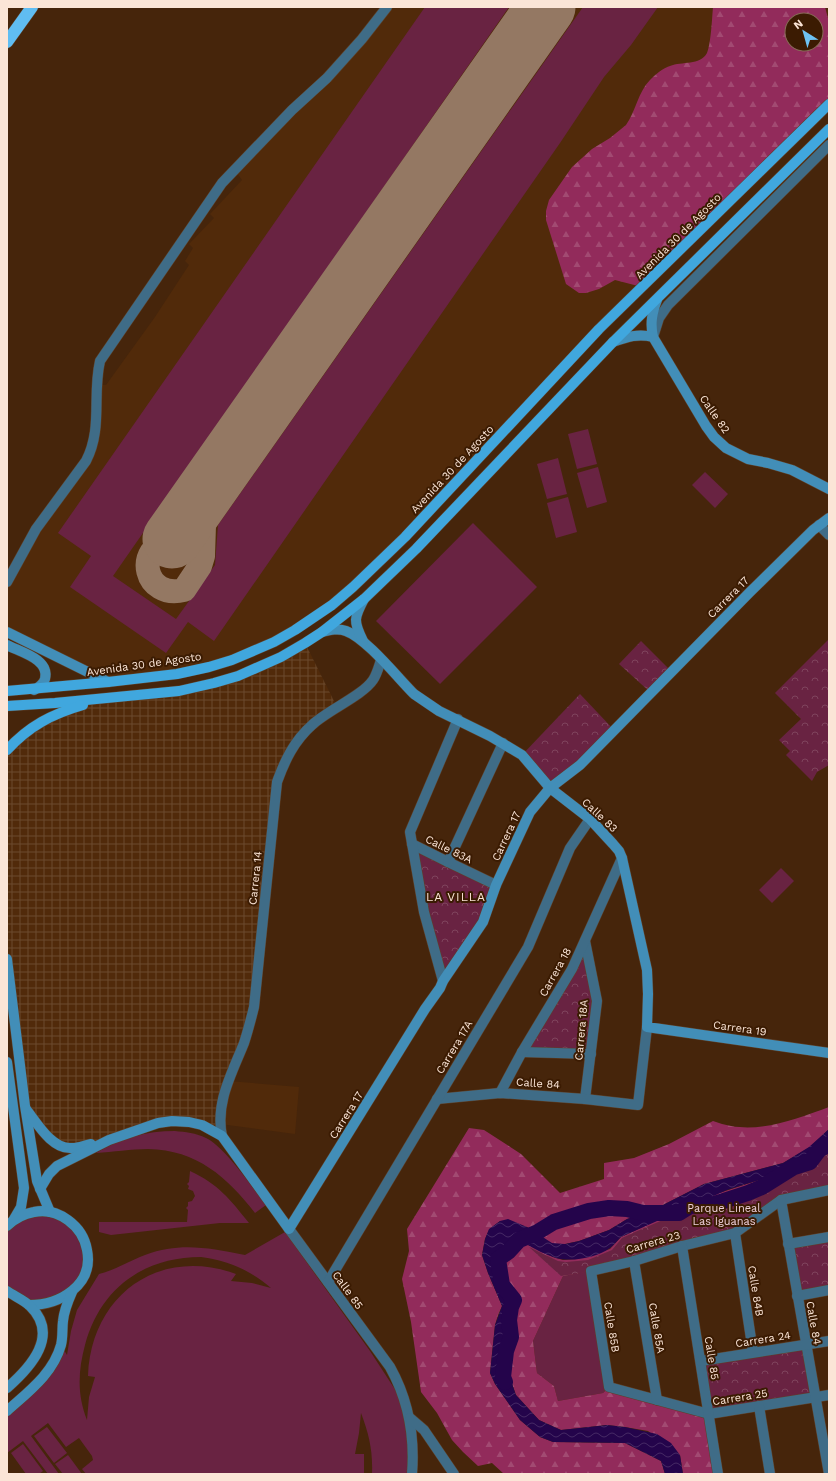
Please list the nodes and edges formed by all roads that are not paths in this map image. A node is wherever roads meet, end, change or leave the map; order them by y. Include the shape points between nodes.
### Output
1 (32, 7) edge
2 (387, 7) edge
3 (7, 42) edge
4 (829, 104) edge
5 (829, 129) edge
6 (829, 145) edge
7 (657, 300) junction
8 (653, 337) junction
9 (613, 342) junction
10 (829, 489) edge
11 (829, 518) edge
12 (819, 525) junction
13 (829, 535) edge
14 (7, 582) edge
15 (364, 599) junction
16 (7, 632) edge
17 (322, 632) junction
18 (363, 640) junction
19 (7, 646) edge
20 (381, 660) junction
21 (108, 682) junction
22 (34, 690) junction
23 (7, 691) edge
24 (111, 698) junction
25 (7, 706) edge
26 (458, 719) junction
27 (503, 743) junction
28 (7, 750) edge
29 (550, 788) junction
30 (590, 819) junction
31 (412, 844) junction
32 (622, 858) junction
33 (448, 862) junction
34 (496, 885) junction
35 (585, 941) junction
36 (7, 959) edge
37 (443, 981) junction
38 (648, 1027) junction
39 (522, 1052) junction
40 (829, 1053) edge
41 (591, 1054) junction
42 (7, 1062) edge
43 (500, 1093) junction
44 (437, 1099) junction
45 (586, 1099) junction
46 (638, 1105) joint
47 (25, 1106) junction
48 (222, 1136) junction
49 (108, 1140) junction
50 (40, 1188) junction
51 (829, 1190) edge
52 (781, 1200) junction
53 (50, 1212) junction
54 (11, 1222) edge
55 (289, 1229) junction
56 (735, 1233) junction
57 (829, 1237) edge
58 (788, 1244) junction
59 (682, 1246) junction
60 (634, 1260) junction
61 (591, 1271) joint
62 (328, 1282) junction
63 (829, 1290) edge
64 (7, 1291) edge
65 (73, 1291) junction
66 (797, 1296) junction
67 (30, 1305) junction
68 (829, 1341) edge
69 (806, 1344) junction
70 (754, 1352) junction
71 (701, 1361) junction
72 (609, 1387) joint
73 (7, 1388) edge
74 (829, 1395) edge
75 (815, 1398) junction
76 (657, 1400) junction
77 (759, 1406) junction
78 (7, 1411) edge
79 (709, 1414) junction
80 (410, 1418) junction
81 (827, 1455) edge
82 (412, 1474) edge
83 (454, 1474) edge
84 (718, 1474) edge
85 (770, 1474) edge
86 (829, 1474) edge

1 - 3 highway
2 - 14 street via 326,78 222,183 100,361 96,385 96,428 91,451 36,529
4 - 21 main road, Avenida 30 de Agosto via 599,329 405,537 332,605 274,642 232,660 177,674
5 - 7 main road
6 - 8 street via 668,305 659,318
7 - 8 street, Calle 82 via 652,314
7 - 9 main road
8 - 9 street via 628,336
8 - 10 street, Calle 82 via 706,426 726,448 740,457 792,470
9 - 15 main road via 416,549
11 - 12 street, Carrera 17
12 - 13 street
12 - 29 street, Carrera 17 via 580,765
15 - 17 main road
15 - 18 street, Calle 83 via 355,618 356,628
16 - 21 street
17 - 18 street, Calle 83 via 346,631
17 - 24 main road via 281,657 238,676 179,691
18 - 20 street, Calle 83
19 - 22 street via 35,658 44,668 44,681
20 - 26 street, Calle 83 via 423,701
20 - 48 street, Carrera 14 via 373,680 365,688 322,717 302,735 284,762 277,782 254,1007 220,1111
21 - 22 main road, Avenida 30 de Agosto
22 - 23 main road, Avenida 30 de Agosto
24 - 25 main road
24 - 28 main road via 87,703 52,716 16,740
26 - 27 street, Calle 83
26 - 31 street via 410,832
27 - 29 street, Calle 83 via 522,755
27 - 33 street
29 - 30 street, Calle 83
29 - 34 street, Carrera 17 via 530,812
30 - 32 street, Calle 83 via 620,851
30 - 44 street, Carrera 17A via 570,848 528,947
31 - 33 street, Calle 83A
31 - 37 street via 424,912
32 - 35 street, Carrera 18
32 - 38 street, Calle 83 via 647,970
33 - 34 street, Calle 83A
34 - 37 street, Carrera 17 via 482,922
35 - 39 street, Carrera 18 via 572,969
35 - 41 street, Carrera 18A via 597,1001
36 - 47 street
37 - 55 street, Carrera 17
38 - 40 street, Carrera 19
38 - 46 street, Calle 83
39 - 41 street
39 - 43 street, Carrera 18
41 - 45 street, Carrera 18A
42 - 54 street via 24,1188 21,1207
43 - 44 street, Calle 84
43 - 45 street, Calle 84
44 - 62 street, Carrera 17A
45 - 46 street, Calle 84
47 - 49 street via 50,1139 64,1147 72,1148
47 - 50 street
48 - 49 street via 202,1125 172,1121 158,1123
48 - 55 street, Calle 85
49 - 50 street via 57,1166
50 - 53 street
51 - 52 street, Carrera 23
52 - 56 street, Carrera 23
52 - 58 street, Calle 84
53 - 54 street via 38,1211
53 - 65 street via 59,1214 73,1224 86,1245 87,1267 82,1280
55 - 62 street, Calle 85
56 - 59 street, Carrera 23
56 - 70 street, Calle 84B
57 - 58 street
58 - 66 street, Calle 84
59 - 60 street, Carrera 23
59 - 71 street, Calle 85
60 - 61 street, Carrera 23
60 - 76 street, Calle 85A
61 - 72 street, Calle 85B
62 - 80 street, Calle 85 via 390,1367 402,1391
63 - 66 street
64 - 67 street
65 - 67 street via 49,1304
65 - 78 street via 65,1310 61,1345 56,1359 38,1384
66 - 69 street, Calle 84
67 - 73 street via 43,1325 44,1334 30,1366
68 - 69 street, Carrera 24
69 - 70 street, Carrera 24
69 - 75 street, Calle 84
70 - 71 street, Carrera 24
71 - 79 street, Calle 85
72 - 76 street, Carrera 25
74 - 75 street, Carrera 25
75 - 77 street, Carrera 25
75 - 81 street, Calle 84
76 - 79 street, Carrera 25
77 - 79 street, Carrera 25
77 - 85 street
79 - 84 street, Calle 85
80 - 82 street, Calle 85 via 413,1444
80 - 83 street via 424,1430
81 - 86 street, Calle 84

